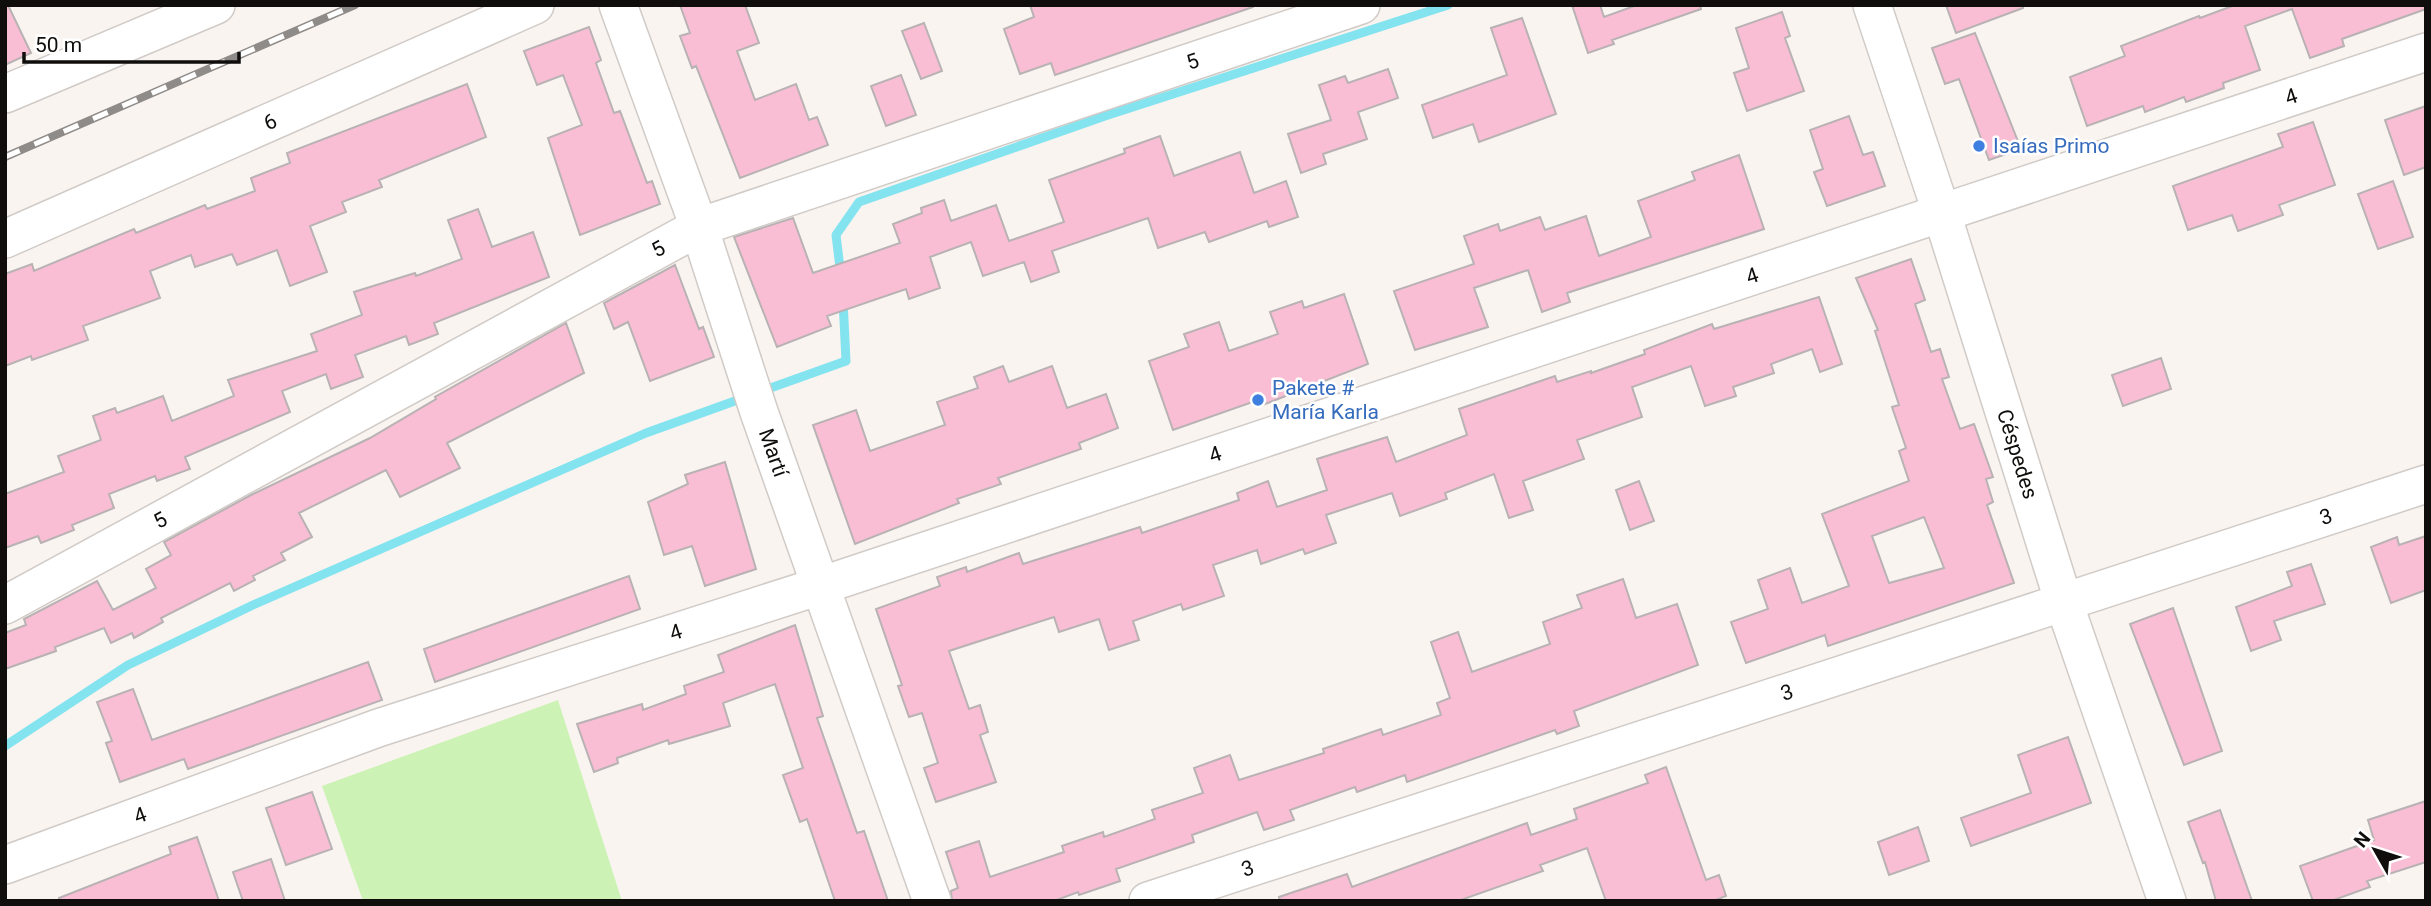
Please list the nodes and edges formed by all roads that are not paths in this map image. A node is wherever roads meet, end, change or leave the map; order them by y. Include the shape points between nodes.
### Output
1 (216, 5) edge
2 (535, 5) edge
3 (618, 5) edge
4 (1362, 5) edge
5 (1872, 5) edge
6 (165, 14) edge
7 (2426, 52) edge
8 (5, 94) edge
9 (1942, 214) junction
10 (699, 227) junction
11 (5, 239) edge
12 (2426, 485) edge
13 (823, 585) junction
14 (2064, 603) junction
15 (5, 605) edge
16 (5, 866) edge
17 (932, 901) edge
18 (1148, 901) edge
19 (2167, 901) edge

1 - 6 street
2 - 11 street, 6
3 - 10 street, Martí
4 - 10 street, 5
5 - 9 street, Céspedes
6 - 8 street
7 - 9 street, 4
9 - 13 street, 4
9 - 14 street, Céspedes
10 - 13 street, Martí via 759,412
10 - 15 street, 5
12 - 14 street, 3
13 - 16 street, 4 via 378,729
13 - 17 street, Martí
14 - 18 street, 3
14 - 19 street, Céspedes

